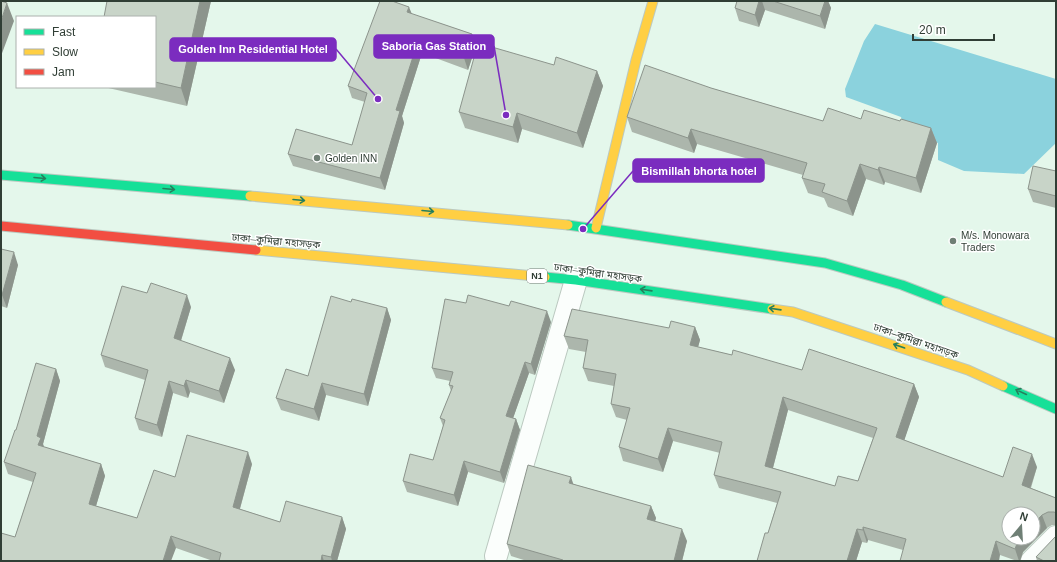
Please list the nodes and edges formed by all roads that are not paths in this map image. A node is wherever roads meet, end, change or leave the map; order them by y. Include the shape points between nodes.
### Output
1 (653, 1) edge
2 (1, 175) edge
3 (1, 226) edge
4 (596, 228) junction
5 (576, 280) junction
6 (1056, 344) edge
7 (1056, 409) edge
8 (1056, 538) edge
9 (496, 556) dead end
10 (1032, 561) edge

1 - 4 main road via 636,60
2 -> 4 main road via 366,205
3 - 5 main road, ঢাকা–কুমিল্লা মহাসড়ক / N1
4 - 6 main road via 825,263 902,284
7 -> 5 main road, ঢাকা–কুমিল্লা মহাসড়ক / N1 via 968,370 793,312
5 - 9 street
8 - 10 street

